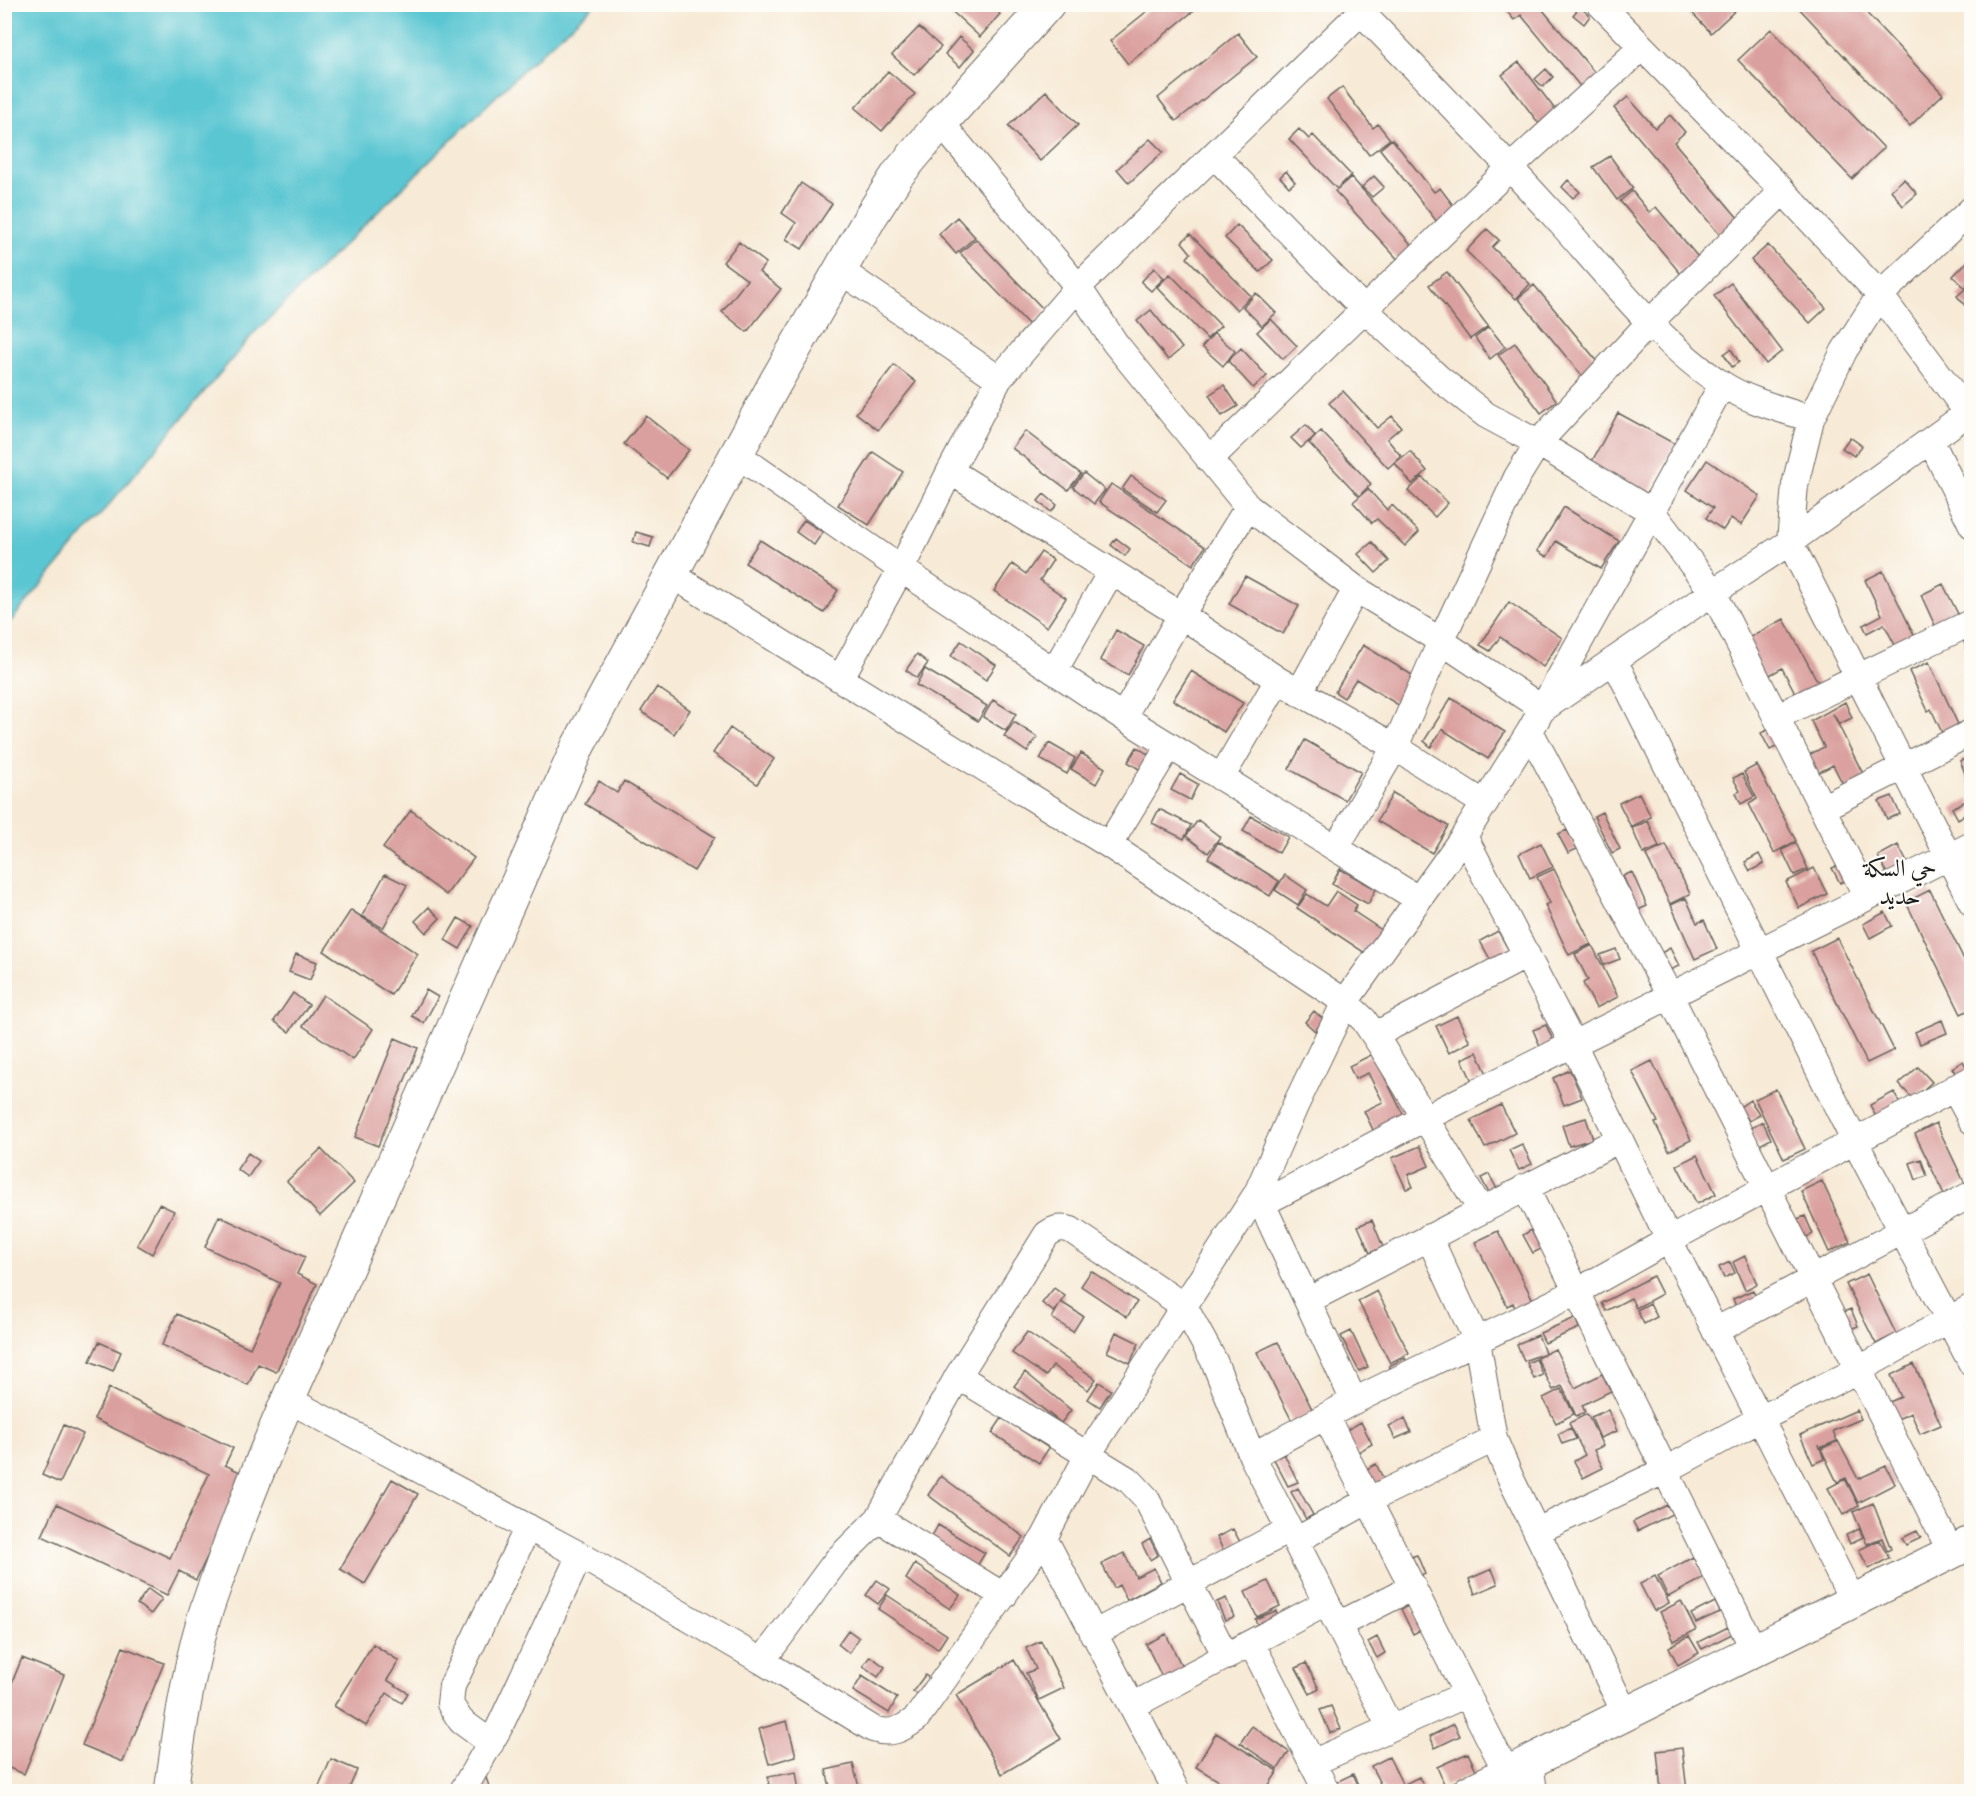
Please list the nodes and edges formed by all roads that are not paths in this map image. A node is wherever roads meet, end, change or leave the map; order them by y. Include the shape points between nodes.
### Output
1 (1048, 4) edge
2 (1600, 4) edge
3 (1365, 8) edge
4 (1641, 48) junction
5 (941, 123) junction
6 (1214, 155) junction
7 (1511, 167) junction
8 (1783, 191) junction
9 (1971, 208) edge
10 (841, 271) junction
11 (1078, 287) junction
12 (1881, 295) junction
13 (1365, 310) junction
14 (1650, 322) junction
15 (999, 379) junction
16 (1722, 385) junction
17 (1970, 411) edge
18 (1811, 419) junction
19 (1931, 441) junction
20 (1538, 443) junction
21 (736, 454) junction
22 (1209, 460) junction
23 (950, 471) junction
24 (1248, 507) junction
25 (1652, 512) junction
26 (1971, 525) edge
27 (1790, 542) junction
28 (902, 569) junction
29 (1111, 572) junction
30 (672, 575) junction
31 (1356, 589) junction
32 (1713, 592) junction
33 (1181, 615) junction
34 (1971, 622) edge
35 (1441, 641) junction
36 (1614, 660) junction
37 (1054, 671) junction
38 (1858, 677) junction
39 (840, 679) junction
40 (1289, 686) junction
41 (1123, 717) junction
42 (1776, 717) junction
43 (1537, 720) junction
44 (1971, 732) edge
45 (1170, 746) junction
46 (1395, 747) junction
47 (1903, 766) junction
48 (1221, 778) junction
49 (1485, 804) junction
50 (1822, 808) junction
51 (1464, 836) junction
52 (1109, 845) junction
53 (1971, 845) edge
54 (1336, 848) junction
55 (1947, 857) junction
56 (1868, 897) junction
57 (1418, 899) junction
58 (1971, 903) edge
59 (1759, 951) junction
60 (1527, 955) junction
61 (1670, 996) junction
62 (1345, 1002) junction
63 (1375, 1035) junction
64 (1573, 1044) junction
65 (1963, 1084) edge
66 (1425, 1118) junction
67 (1971, 1121) edge
68 (1620, 1139) junction
69 (1854, 1140) junction
70 (1525, 1187) junction
71 (1766, 1188) junction
72 (1971, 1194) edge
73 (1260, 1198) junction
74 (1481, 1210) junction
75 (1901, 1230) junction
76 (1429, 1237) junction
77 (1669, 1240) junction
78 (1812, 1279) junction
79 (1578, 1291) junction
80 (1308, 1300) junction
81 (1184, 1306) junction
82 (1971, 1307) edge
83 (1948, 1320) junction
84 (1715, 1331) junction
85 (1477, 1341) junction
86 (1971, 1364) edge
87 (1858, 1370) junction
88 (958, 1376) junction
89 (287, 1399) junction
90 (1354, 1401) junction
91 (1326, 1417) junction
92 (1760, 1419) junction
93 (1494, 1439) junction
94 (1089, 1454) junction
95 (1252, 1456) junction
96 (1666, 1470) junction
97 (1369, 1500) junction
98 (878, 1520) junction
99 (528, 1527) junction
100 (1537, 1531) junction
101 (1292, 1535) junction
102 (1044, 1538) junction
103 (1961, 1547) edge
104 (580, 1556) junction
105 (1189, 1583) junction
106 (1413, 1587) junction
107 (1004, 1596) junction
108 (1853, 1601) junction
109 (1332, 1614) junction
110 (1093, 1634) junction
111 (1252, 1644) junction
112 (1754, 1650) junction
113 (1226, 1657) junction
114 (762, 1661) junction
115 (1467, 1694) junction
116 (1132, 1706) junction
117 (1626, 1715) junction
118 (1390, 1727) junction
119 (491, 1743) junction
120 (1312, 1763) junction
121 (1524, 1776) edge
122 (171, 1791) edge
123 (462, 1791) edge
124 (1177, 1791) edge
125 (1327, 1791) edge
126 (1469, 1791) edge

1 - 5 street
2 - 4 street
3 - 6 street
3 - 7 street
4 - 7 street
4 - 8 street
5 - 10 street via 898,174
5 - 11 street
6 - 11 street
6 - 13 street
7 - 13 street
7 - 14 street
8 - 12 street
8 - 14 street
9 - 12 street
10 - 15 street
10 - 21 street
11 - 15 street
11 - 22 street via 1114,343
12 - 17 street
12 - 18 street via 1844,351
13 - 20 street via 1486,415
13 - 22 street
14 - 16 street
14 - 20 street
15 - 23 street
16 - 18 street
16 - 25 street
17 - 19 street
18 - 27 street via 1795,485
19 - 26 street
19 - 27 street
20 - 25 street
20 - 35 street via 1517,477
21 - 28 street
21 - 30 street
22 - 24 street
23 - 28 street
23 - 29 street
24 - 31 street
24 - 33 street
25 - 32 street
25 - 43 street
27 - 32 street
27 - 38 street
28 - 37 street
28 - 39 street
29 - 33 street
29 - 37 street
30 - 39 street
30 - 89 street via 578,746
31 - 35 street
31 - 40 street
32 - 36 street
32 - 42 street
33 - 40 street
33 - 41 street
34 - 38 street
35 - 43 street
35 - 46 street
36 - 43 street
36 - 59 street
37 - 41 street
38 - 42 street
38 - 47 street
39 - 52 street
40 - 46 street
40 - 48 street
41 - 45 street
42 - 50 street
43 - 49 street
43 - 61 street
44 - 47 street
45 - 48 street
45 - 52 street
46 - 49 street
46 - 54 street
47 - 50 street
47 - 55 street
48 - 54 street
49 - 51 street
50 - 56 street
51 - 57 street
51 - 60 street
52 - 62 street
53 - 55 street
54 - 57 street
55 - 56 street
55 - 58 street
56 - 59 street
57 - 62 street
59 - 61 street
59 - 69 street
60 - 63 street
60 - 64 street
61 - 64 street
61 - 71 street
62 - 63 street
62 - 73 street via 1296,1104
63 - 66 street
64 - 66 street
64 - 68 street
65 - 67 street
65 - 69 street
66 - 73 street
66 - 74 street
68 - 70 street
68 - 77 street
69 - 71 street
69 - 75 street
70 - 74 street
70 - 79 street
71 - 77 street
71 - 78 street
72 - 75 street
73 - 80 street
73 - 81 street
74 - 76 street
75 - 78 street
75 - 83 street
76 - 80 street
76 - 85 street
77 - 79 street
77 - 84 street
78 - 84 street
78 - 87 street
79 - 85 street
79 - 96 street
80 - 90 street
81 - 88 street via 1071,1230 1054,1229 1047,1234
81 - 94 street
81 - 95 street via 1214,1361
82 - 83 street
83 - 86 street
83 - 87 street
84 - 92 street
85 - 90 street
85 - 93 street
87 - 92 street
87 - 103 street
88 - 94 street
88 - 98 street
89 - 99 street
89 - 122 street via 250,1487 204,1618 179,1730
90 - 91 street
91 - 95 street
91 - 97 street
92 - 96 street
92 - 108 street
93 - 97 street
93 - 100 street
94 - 102 street
94 - 105 street via 1130,1481 1146,1498
95 - 101 street
96 - 100 street
96 - 112 street
97 - 101 street
97 - 106 street
98 - 107 street
98 - 114 street via 836,1561
99 - 104 street
99 - 119 street via 452,1686 450,1704 461,1721
100 - 117 street
101 - 105 street
101 - 109 street
102 - 107 street
102 - 110 street
103 - 108 street
104 - 114 street
104 - 119 street
105 - 110 street
105 - 113 street
106 - 109 street
106 - 115 street
107 - 114 street via 916,1719 894,1732 873,1729
108 - 112 street
109 - 111 street
109 - 118 street
110 - 116 street
111 - 113 street
111 - 120 street
112 - 117 street
113 - 116 street
115 - 118 street
115 - 121 street
116 - 124 street
117 - 121 street
118 - 120 street
119 - 123 street
120 - 125 street
121 - 126 street

